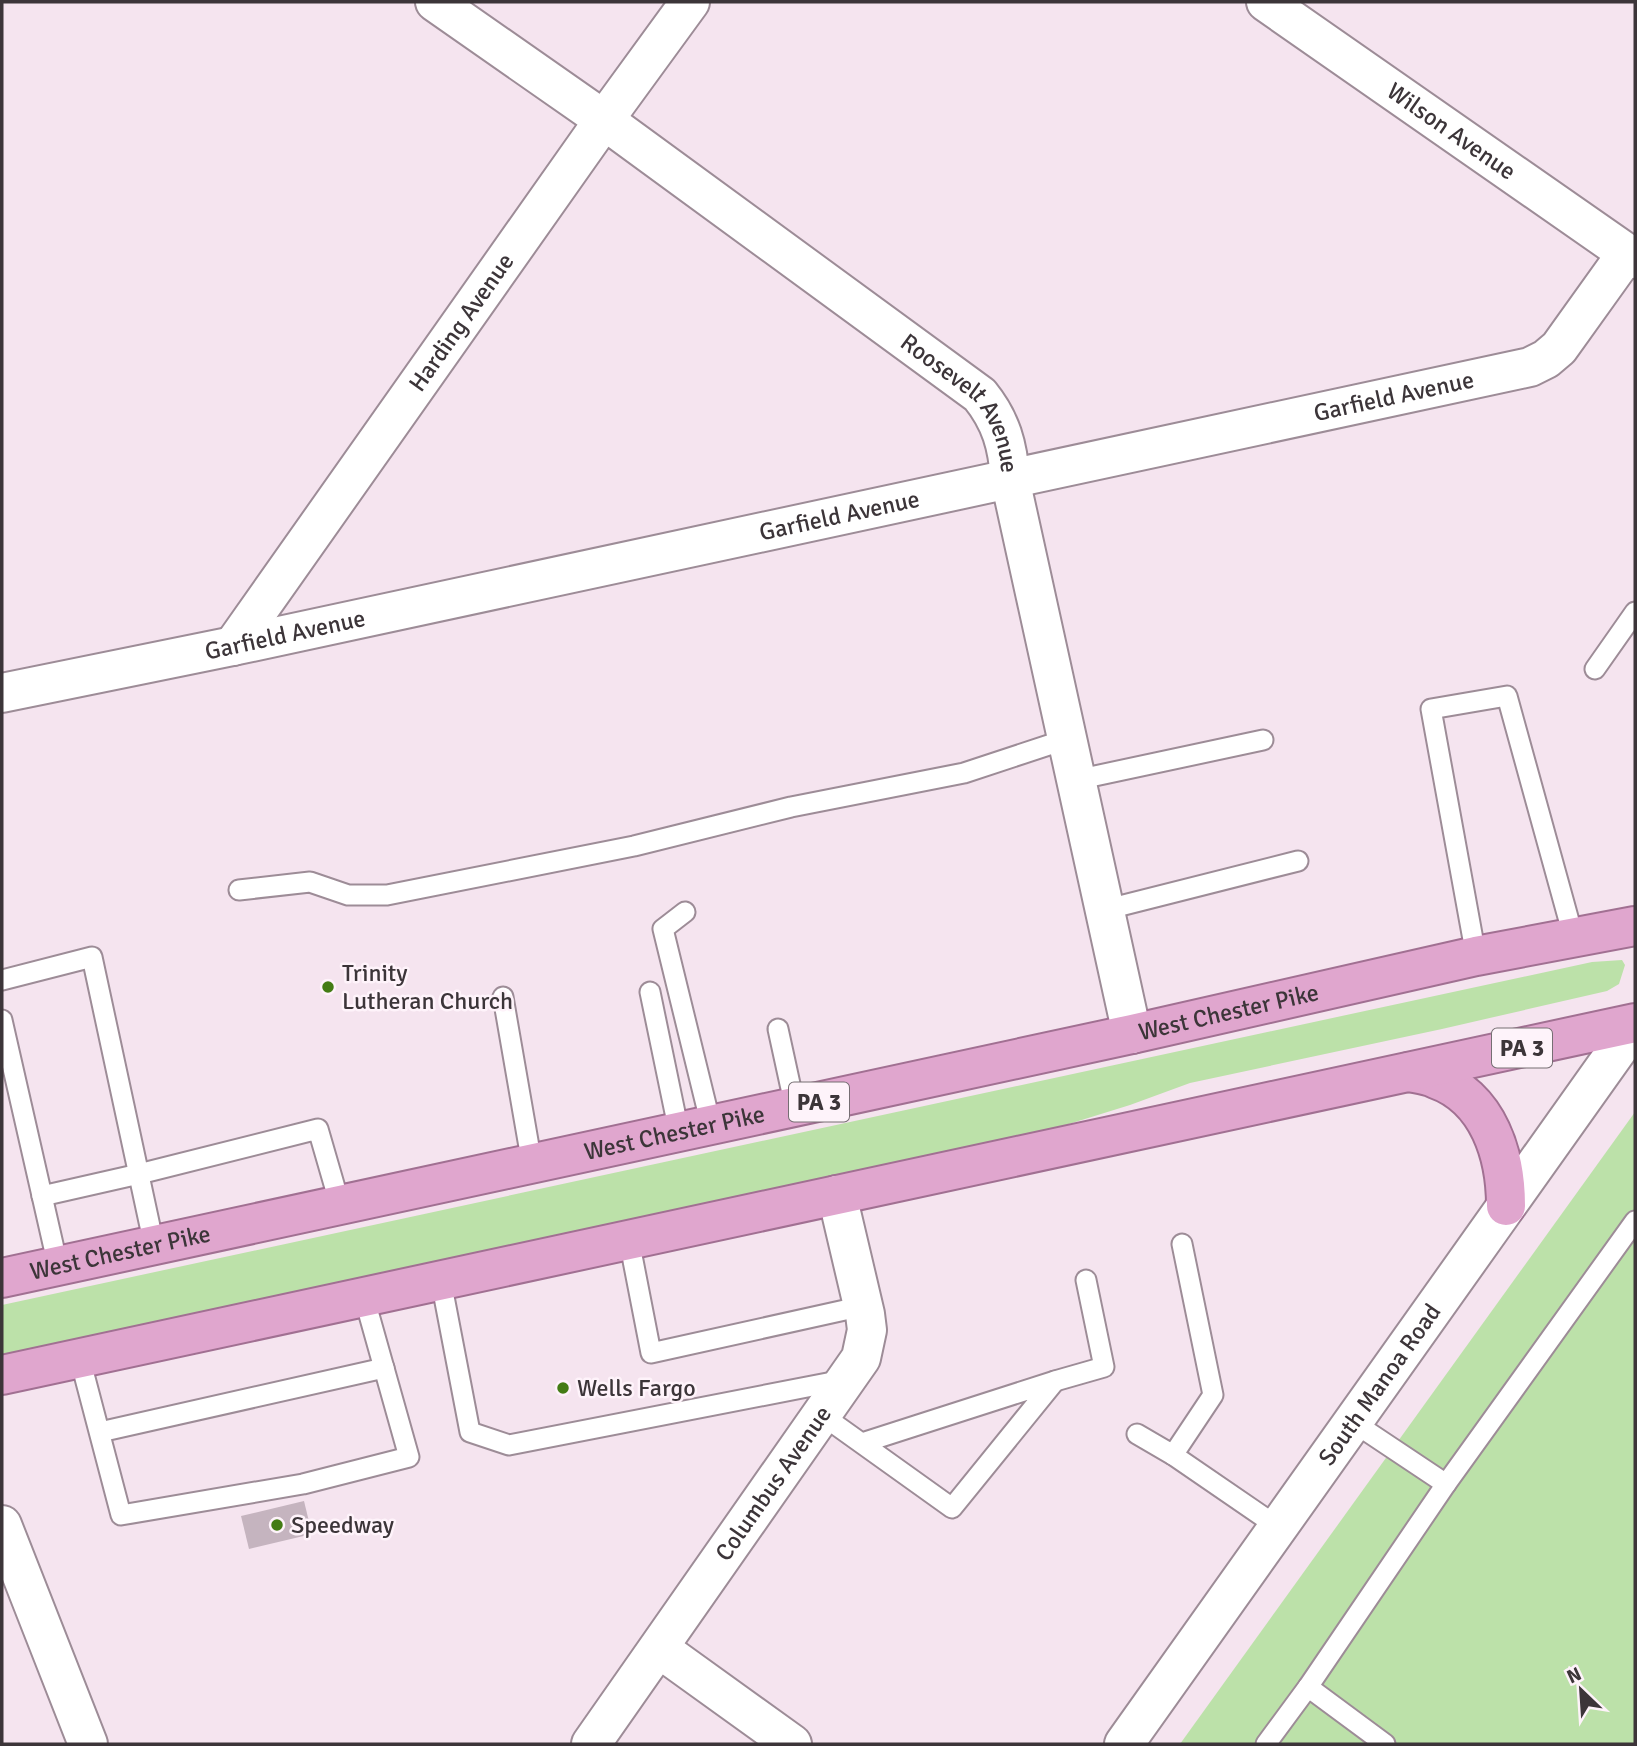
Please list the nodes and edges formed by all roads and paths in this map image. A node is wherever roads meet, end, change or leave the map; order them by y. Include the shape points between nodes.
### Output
1 (435, 2) edge
2 (690, 2) edge
3 (1266, 2) edge
4 (604, 120) junction
5 (1631, 256) edge
6 (1010, 479) junction
7 (1635, 612) edge
8 (233, 646) junction
9 (1595, 669) dead end
10 (2, 693) edge
11 (1067, 739) junction
12 (1263, 740) dead end
13 (1076, 780) junction
14 (1298, 861) dead end
15 (239, 890) dead end
16 (1104, 910) junction
17 (685, 912) dead end
18 (1635, 926) edge
19 (1574, 939) junction
20 (1476, 956) junction
21 (2, 980) edge
22 (650, 992) dead end
23 (503, 997) dead end
24 (2, 1020) edge
25 (1635, 1024) edge
26 (778, 1029) dead end
27 (1132, 1034) junction
28 (1409, 1072) junction
29 (795, 1107) junction
30 (695, 1128) junction
31 (532, 1164) junction
32 (139, 1174) junction
33 (837, 1195) junction
34 (42, 1196) junction
35 (340, 1205) junction
36 (1506, 1206) junction
37 (1635, 1221) edge
38 (629, 1240) junction
39 (1182, 1244) dead end
40 (154, 1245) junction
41 (58, 1266) junction
42 (2, 1278) edge
43 (1086, 1280) dead end
44 (441, 1281) junction
45 (364, 1297) junction
46 (863, 1306) junction
47 (80, 1359) junction
48 (384, 1368) junction
49 (2, 1374) edge
50 (846, 1380) junction
51 (1055, 1381) junction
52 (822, 1415) junction
53 (1353, 1422) junction
54 (100, 1432) junction
55 (1137, 1434) dead end
56 (862, 1443) junction
57 (1173, 1455) junction
58 (1446, 1484) junction
59 (1278, 1527) junction
60 (4, 1540) edge
61 (660, 1648) junction
62 (1308, 1687) junction
63 (88, 1744) edge
64 (591, 1744) edge
65 (792, 1744) edge
66 (1125, 1744) edge
67 (1266, 1744) edge
68 (1385, 1744) edge

1 - 4 street, Roosevelt Avenue
2 - 4 street, Harding Avenue
3 - 5 street, Wilson Avenue
4 - 6 street, Roosevelt Avenue via 980,395 1001,425
4 - 8 street, Harding Avenue
5 - 6 street, Garfield Avenue via 1559,348 1530,367
6 - 8 street, Garfield Avenue
6 - 11 street, Roosevelt Avenue
7 - 9 lane
8 - 10 street, Garfield Avenue
11 - 13 street, Roosevelt Avenue
11 - 15 lane via 964,773 387,895 348,895 310,882
12 - 13 lane
13 - 16 street, Roosevelt Avenue
14 - 16 lane
16 - 27 street, Roosevelt Avenue
17 - 30 lane via 663,929
18 - 19 highway, West Chester Pike / PA 3
19 - 20 highway, West Chester Pike / PA 3
19 - 20 lane via 1507,696 1444,706 1431,709
20 - 27 highway, West Chester Pike / PA 3
21 - 32 lane via 92,957
22 - 30 lane
23 - 31 lane
24 - 34 lane
25 - 28 highway, PA 3
25 - 36 street, South Manoa Road
26 - 29 lane
27 - 29 highway, West Chester Pike / PA 3
28 - 33 highway, PA 3
28 - 36 highway via 1456,1089 1477,1109 1501,1153
29 - 30 highway, West Chester Pike / PA 3
30 - 31 highway, West Chester Pike / PA 3
31 - 35 highway, West Chester Pike / PA 3
32 - 34 lane
32 - 35 lane via 318,1129
32 - 40 lane
33 - 38 highway, PA 3
33 - 46 street, Columbus Avenue
34 - 41 lane
35 - 40 highway, West Chester Pike / PA 3
36 - 53 street, South Manoa Road
37 - 58 lane
38 - 44 highway, PA 3
38 - 46 lane via 651,1353
39 - 57 lane via 1213,1395
40 - 41 highway, West Chester Pike / PA 3
41 - 42 highway, West Chester Pike / PA 3
43 - 51 lane via 1104,1367
44 - 45 highway, PA 3
44 - 50 lane via 470,1432 509,1445
45 - 47 highway, PA 3
45 - 48 lane
46 - 50 street, Columbus Avenue via 866,1344
47 - 49 highway, PA 3
47 - 54 lane
48 - 54 lane
48 - 54 lane via 409,1457 303,1484 121,1515
50 - 52 street, Columbus Avenue
51 - 56 lane
51 - 56 lane via 952,1508
52 - 56 lane
52 - 61 street, Columbus Avenue
53 - 58 lane
53 - 59 street, South Manoa Road
55 - 57 lane
57 - 59 lane
58 - 62 lane
59 - 66 street, South Manoa Road
60 - 63 street
61 - 64 street, Columbus Avenue
61 - 65 street
62 - 67 lane
62 - 68 lane

